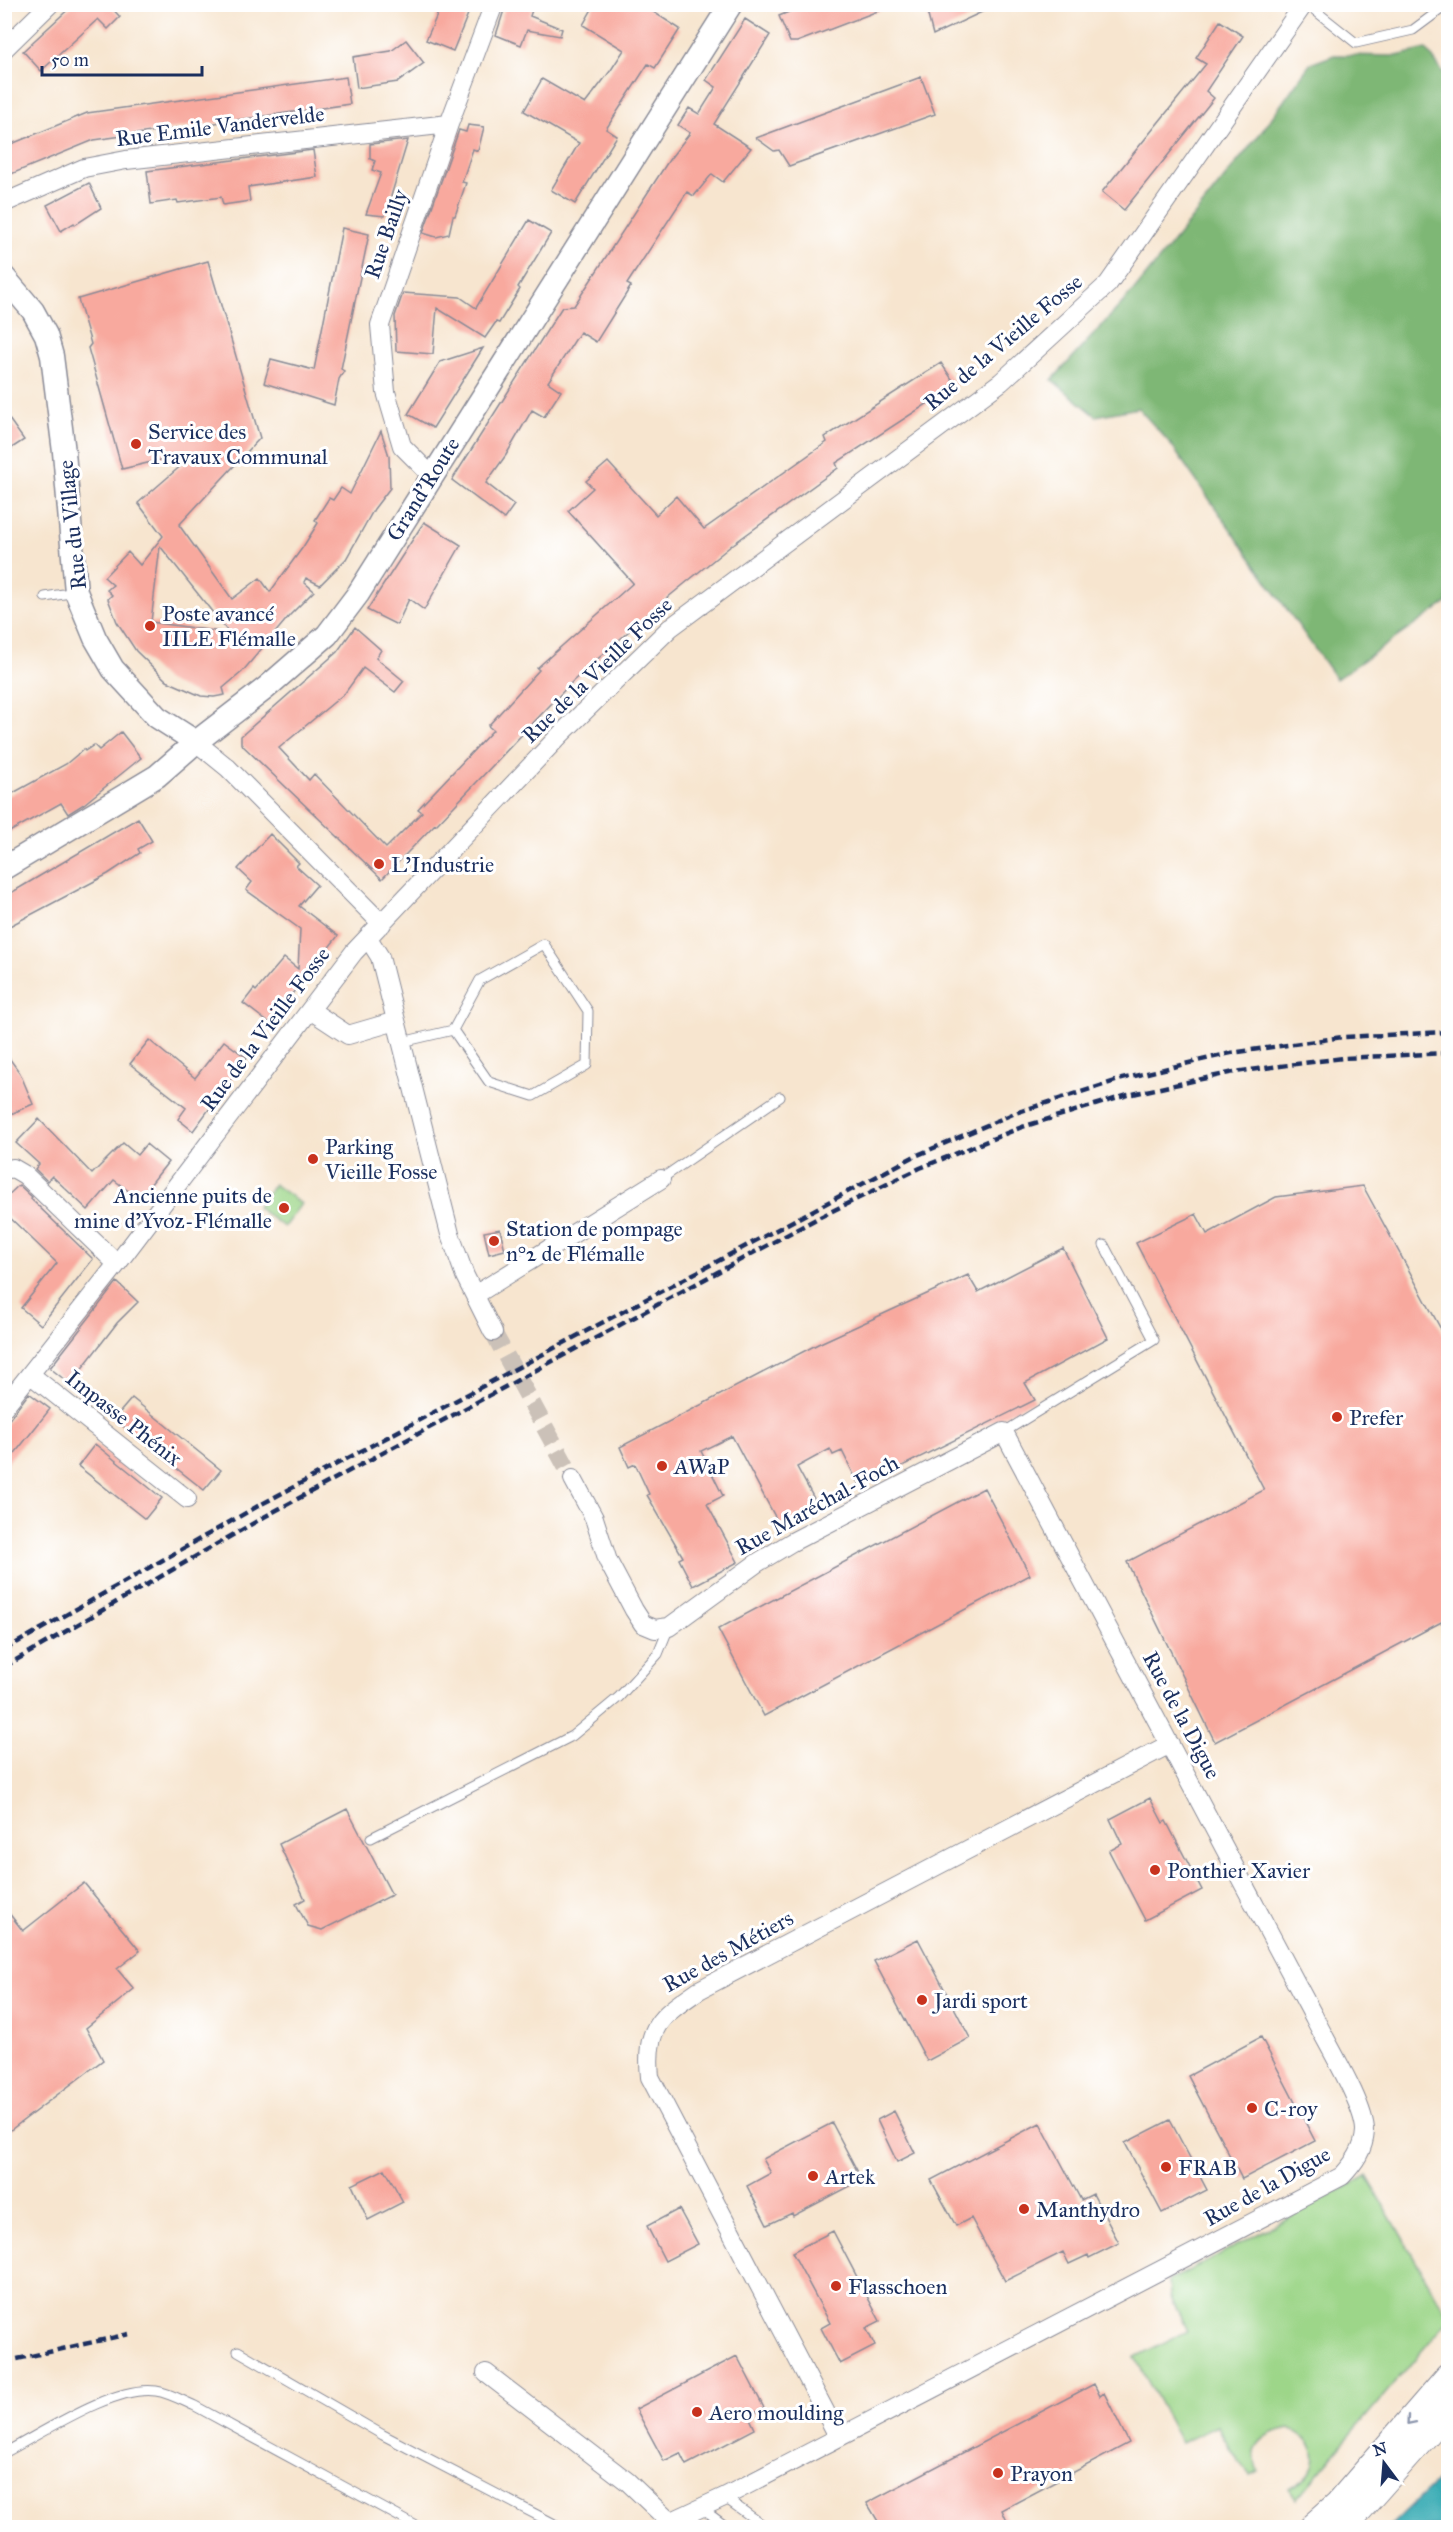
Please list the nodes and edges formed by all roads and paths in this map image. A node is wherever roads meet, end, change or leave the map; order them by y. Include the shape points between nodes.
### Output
1 (50, 4) edge
2 (494, 4) edge
3 (731, 4) edge
4 (1305, 4) edge
5 (1448, 4) edge
6 (4, 49) edge
7 (449, 124) junction
8 (4, 203) edge
9 (4, 278) edge
10 (431, 476) junction
11 (76, 592) junction
12 (45, 597) dead end
13 (196, 742) junction
14 (4, 868) edge
15 (382, 924) junction
16 (368, 938) junction
17 (310, 1010) junction
18 (396, 1022) junction
19 (453, 1030) junction
20 (402, 1042) junction
21 (780, 1097) dead end
22 (4, 1170) edge
23 (661, 1179) joint
24 (1104, 1245) dead end
25 (117, 1264) junction
26 (475, 1295) junction
27 (493, 1332) tunnel mouth
28 (31, 1375) junction
29 (4, 1407) edge
30 (1004, 1432) junction
31 (573, 1479) tunnel mouth
32 (187, 1498) dead end
33 (669, 1627) junction
34 (1170, 1744) junction
35 (371, 1838) dead end
36 (238, 2351) dead end
37 (486, 2373) dead end
38 (1449, 2377) edge
39 (1449, 2410) edge
40 (838, 2436) junction
41 (4, 2453) edge
42 (724, 2497) junction
43 (701, 2508) junction
44 (668, 2525) edge
45 (420, 2528) edge
46 (562, 2528) edge
47 (728, 2528) edge
48 (767, 2528) edge
49 (1311, 2528) edge
50 (1343, 2528) edge

1 - 6 street
2 - 7 street, Rue Bailly
3 - 10 street, Grand'Route
4 - 5 lane via 1356,43 1413,30
4 - 15 street, Rue de la Vieille Fosse via 1108,284 1001,382 670,628 561,734
7 - 8 street, Rue Emile Vandervelde via 126,160 84,168
7 - 10 street, Rue Bailly via 380,325 386,393 402,446
9 - 11 street, Rue du Village via 33,311 52,356
10 - 13 street, Grand'Route via 358,594 327,635
11 - 12 lane
11 - 13 street, Rue du Village via 113,669 157,717
13 - 14 street, Grand'Route via 157,776
13 - 15 street via 228,768
15 - 16 street, Rue de la Vieille Fosse
16 - 17 street, Rue de la Vieille Fosse
16 - 18 street via 380,957
17 - 18 street via 348,1035
17 - 25 street, Rue de la Vieille Fosse
18 - 20 street
19 - 19 lane via 480,980 544,944 588,1011 587,1065 533,1096 489,1082
19 - 20 lane
20 - 26 street via 450,1234
21 - 23 lane
22 - 25 street via 13,1168 25,1174
23 - 26 street
24 - 30 lane via 1154,1340
25 - 28 street, Rue de la Vieille Fosse
26 - 27 street
28 - 29 street, Rue de la Vieille Fosse
28 - 32 street, Impasse Phénix
30 - 33 street, Rue Maréchal-Foch via 792,1542
30 - 34 street, Rue de la Digue
31 - 33 street via 594,1518 608,1561 643,1624 655,1629
33 - 35 lane via 658,1654 620,1697 572,1736
34 - 40 street, Rue des Métiers via 699,1990 664,2014 653,2032 647,2052 650,2077
34 - 40 street, Rue de la Digue via 1361,2111 1365,2131 1356,2161 1342,2176
36 - 46 lane via 384,2435
37 - 44 street via 628,2482
38 -> 49 main road via 1338,2504
39 - 50 main road
40 - 42 street, Rue de la Digue
41 - 45 lane via 107,2399 139,2390 157,2391 195,2406
42 - 43 street, Rue de la Digue
42 - 48 lane
43 - 44 street, Rue de la Digue
43 - 47 lane

